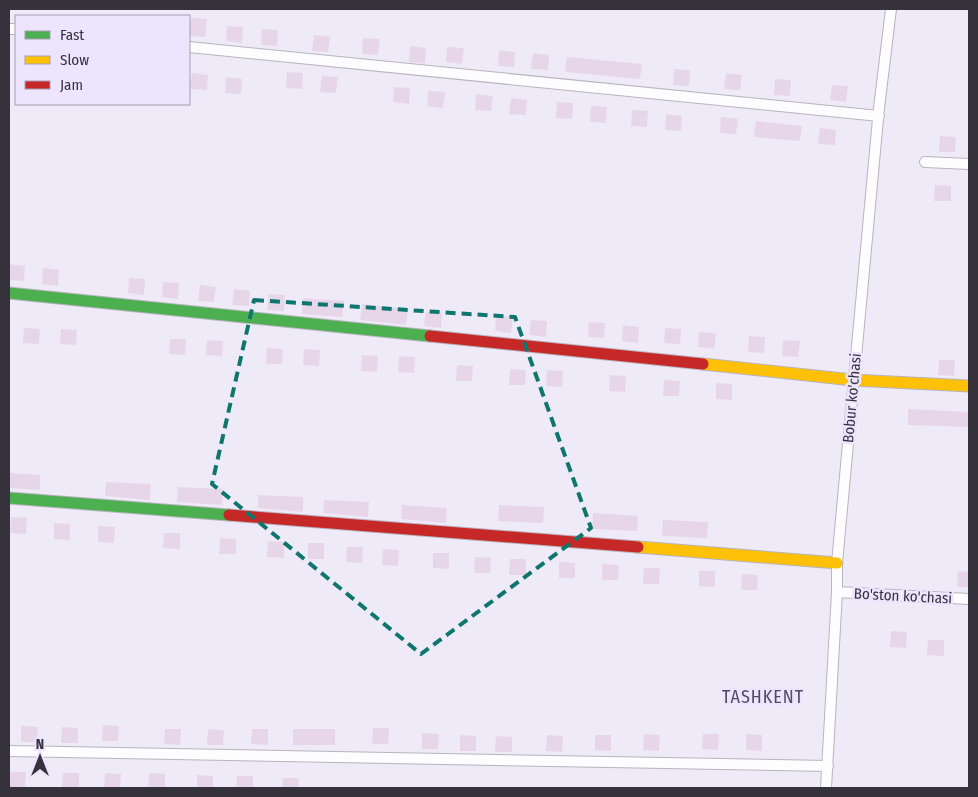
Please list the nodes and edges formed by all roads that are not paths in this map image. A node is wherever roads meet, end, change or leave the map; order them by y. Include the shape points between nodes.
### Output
1 (891, 9) edge
2 (190, 47) edge
3 (878, 116) junction
4 (924, 162) dead end
5 (969, 164) edge
6 (9, 293) edge
7 (853, 380) junction
8 (969, 386) edge
9 (9, 498) edge
10 (837, 563) junction
11 (837, 592) junction
12 (969, 599) edge
13 (9, 751) edge
14 (828, 766) junction
15 (826, 788) edge

1 - 3 street, Bobur ko'chasi
2 - 3 street
3 - 7 street, Bobur ko'chasi
4 - 5 street
6 - 7 street
7 - 8 street
7 - 10 street, Bobur ko'chasi
9 - 10 street
10 - 11 street, Bobur ko'chasi
11 - 12 street, Bo'ston ko'chasi
11 - 14 street, Bobur ko'chasi
13 - 14 street
14 - 15 street, Bobur ko'chasi

